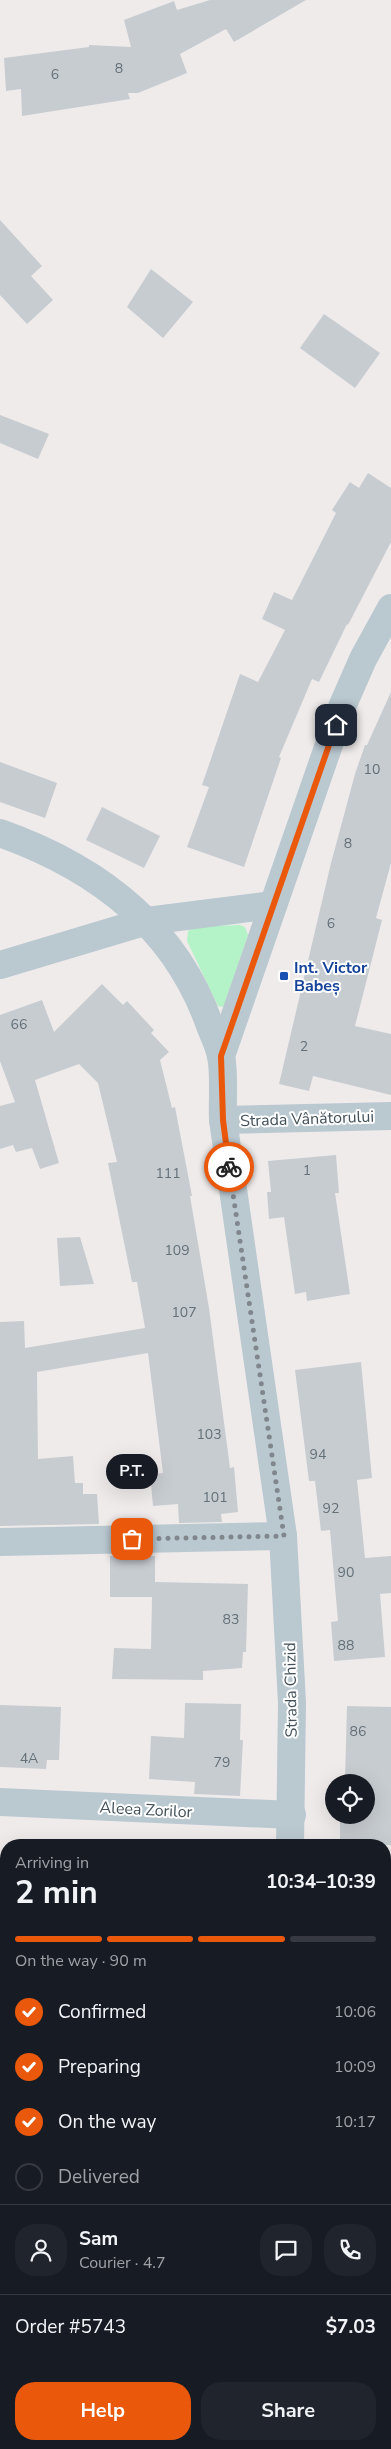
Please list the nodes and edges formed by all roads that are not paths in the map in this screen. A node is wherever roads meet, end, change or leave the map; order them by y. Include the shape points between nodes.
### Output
1 (391, 608) edge
2 (0, 832) edge
3 (273, 905) junction
4 (147, 921) junction
5 (0, 965) edge
6 (221, 1056) junction
7 (391, 1116) edge
8 (223, 1120) junction
9 (284, 1536) junction
10 (0, 1542) edge
11 (0, 1802) edge
12 (292, 1815) junction
13 (290, 1839) edge

1 - 3 street via 342,707
2 - 4 street, Strada Chizid via 58,857 116,894
3 - 4 street
3 - 6 street
4 - 5 street
4 - 6 street, Strada Chizid via 167,943 202,1002
6 - 8 street, Strada Chizid
7 - 8 street, Strada Vânătorului
8 - 9 street, Strada Chizid
9 - 10 street
9 - 12 street, Strada Chizid via 292,1703
11 - 12 street, Aleea Zorilor
12 - 13 street, Strada Chizid

